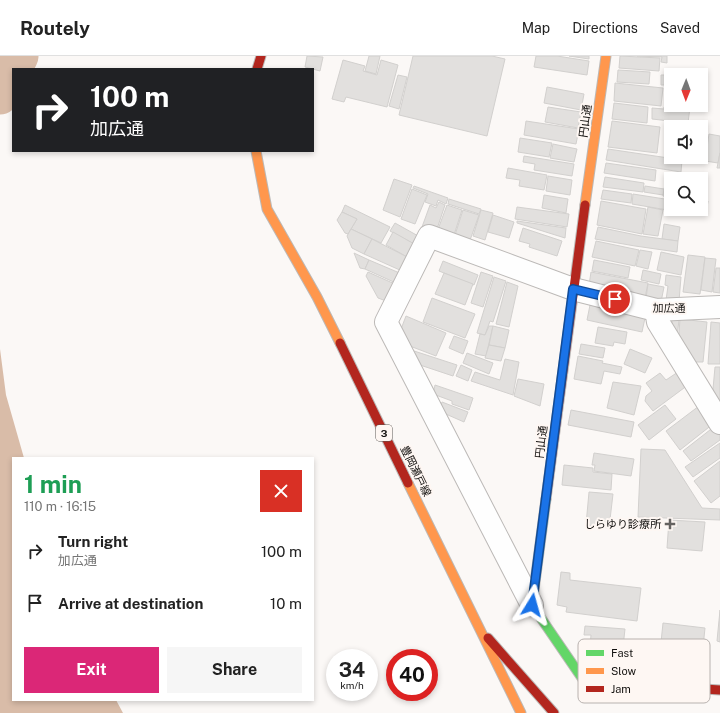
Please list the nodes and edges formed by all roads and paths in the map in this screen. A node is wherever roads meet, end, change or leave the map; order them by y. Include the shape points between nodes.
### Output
1 (261, 56) edge
2 (606, 56) edge
3 (257, 68) edge
4 (256, 152) edge
5 (573, 289) junction
6 (720, 307) edge
7 (656, 310) junction
8 (720, 423) edge
9 (532, 605) junction
10 (479, 628) junction
11 (578, 672) edge
12 (710, 689) edge
13 (720, 690) edge
14 (521, 713) edge
15 (554, 713) edge

1 - 3 street
2 - 5 street, 円山通
4 - 10 street, 豊岡瀬戸線 / 3 via 267,209 317,297
5 - 7 street, 加広通
5 - 9 street, 円山通
5 - 9 street, 加広通 via 429,236 386,322
6 - 7 street, 加広通
7 - 8 street via 658,322
9 - 11 street
10 - 14 street, 豊岡瀬戸線 / 3
10 - 15 street
12 - 13 street

